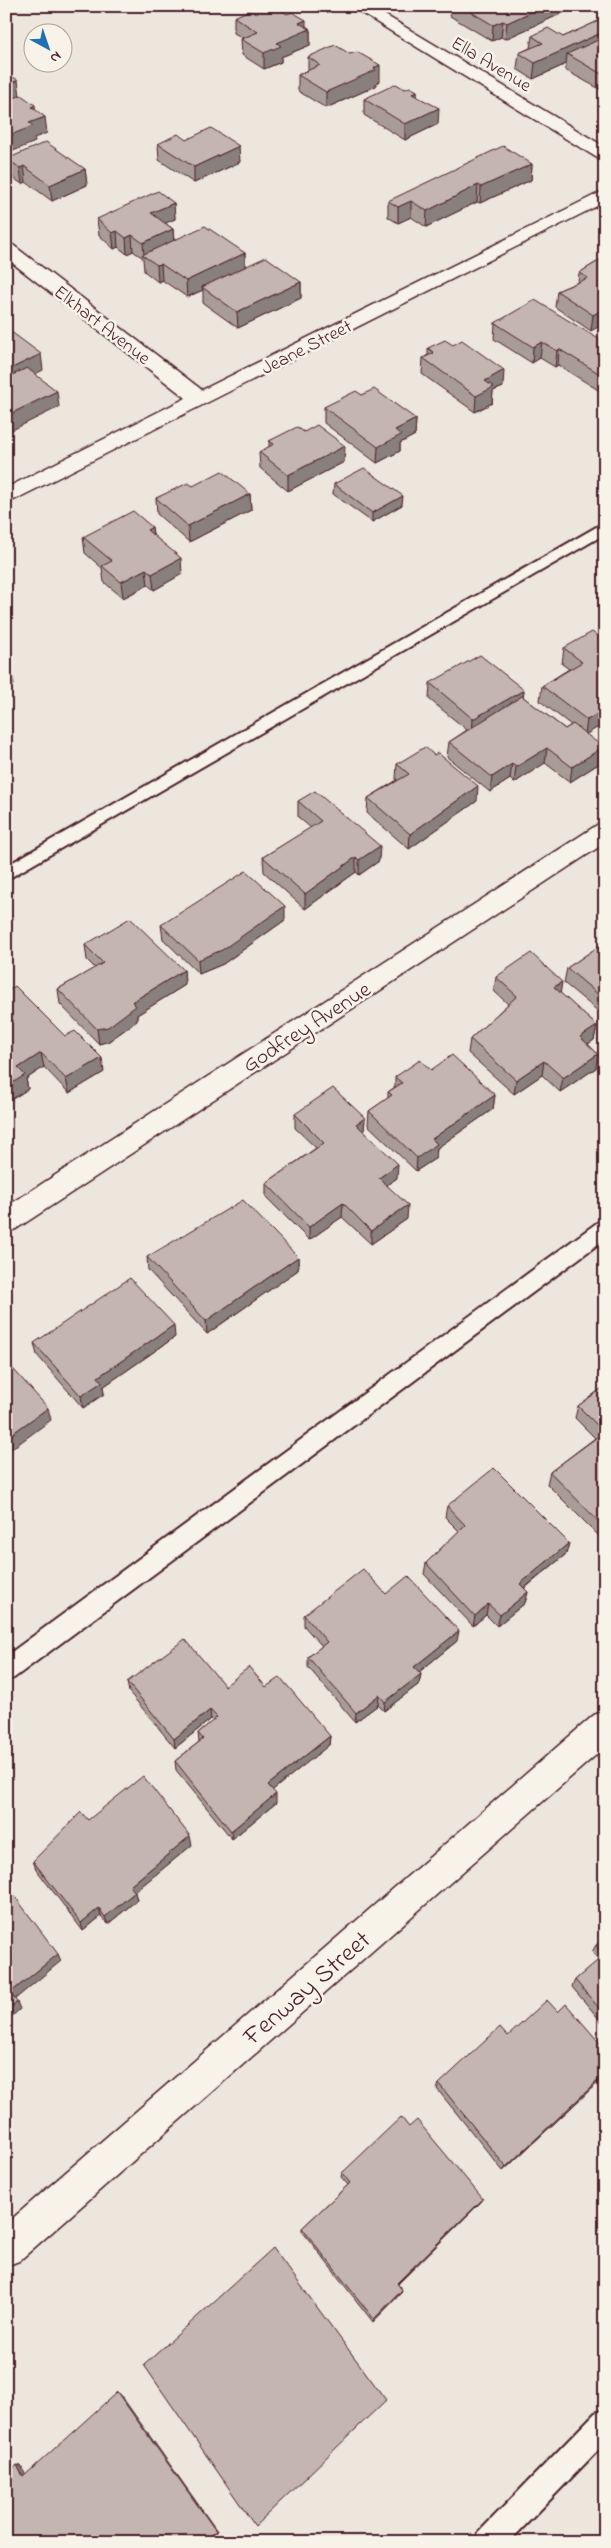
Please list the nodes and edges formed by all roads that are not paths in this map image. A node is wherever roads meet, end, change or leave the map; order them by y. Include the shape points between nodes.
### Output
1 (358, 6) edge
2 (605, 155) edge
3 (605, 195) edge
4 (6, 249) edge
5 (200, 399) junction
6 (6, 496) edge
7 (605, 527) edge
8 (605, 831) edge
9 (6, 874) edge
10 (6, 1221) edge
11 (605, 1228) edge
12 (6, 1670) edge
13 (605, 1726) edge
14 (6, 2248) edge
15 (605, 2423) edge
16 (490, 2542) edge

1 - 2 street, Ella Avenue
3 - 5 street, Jeane Street
4 - 5 street, Elkhart Avenue
5 - 6 street, Jeane Street
7 - 9 lane
8 - 10 street, Godfrey Avenue
11 - 12 lane
13 - 14 street, Fenway Street
15 - 16 lane

